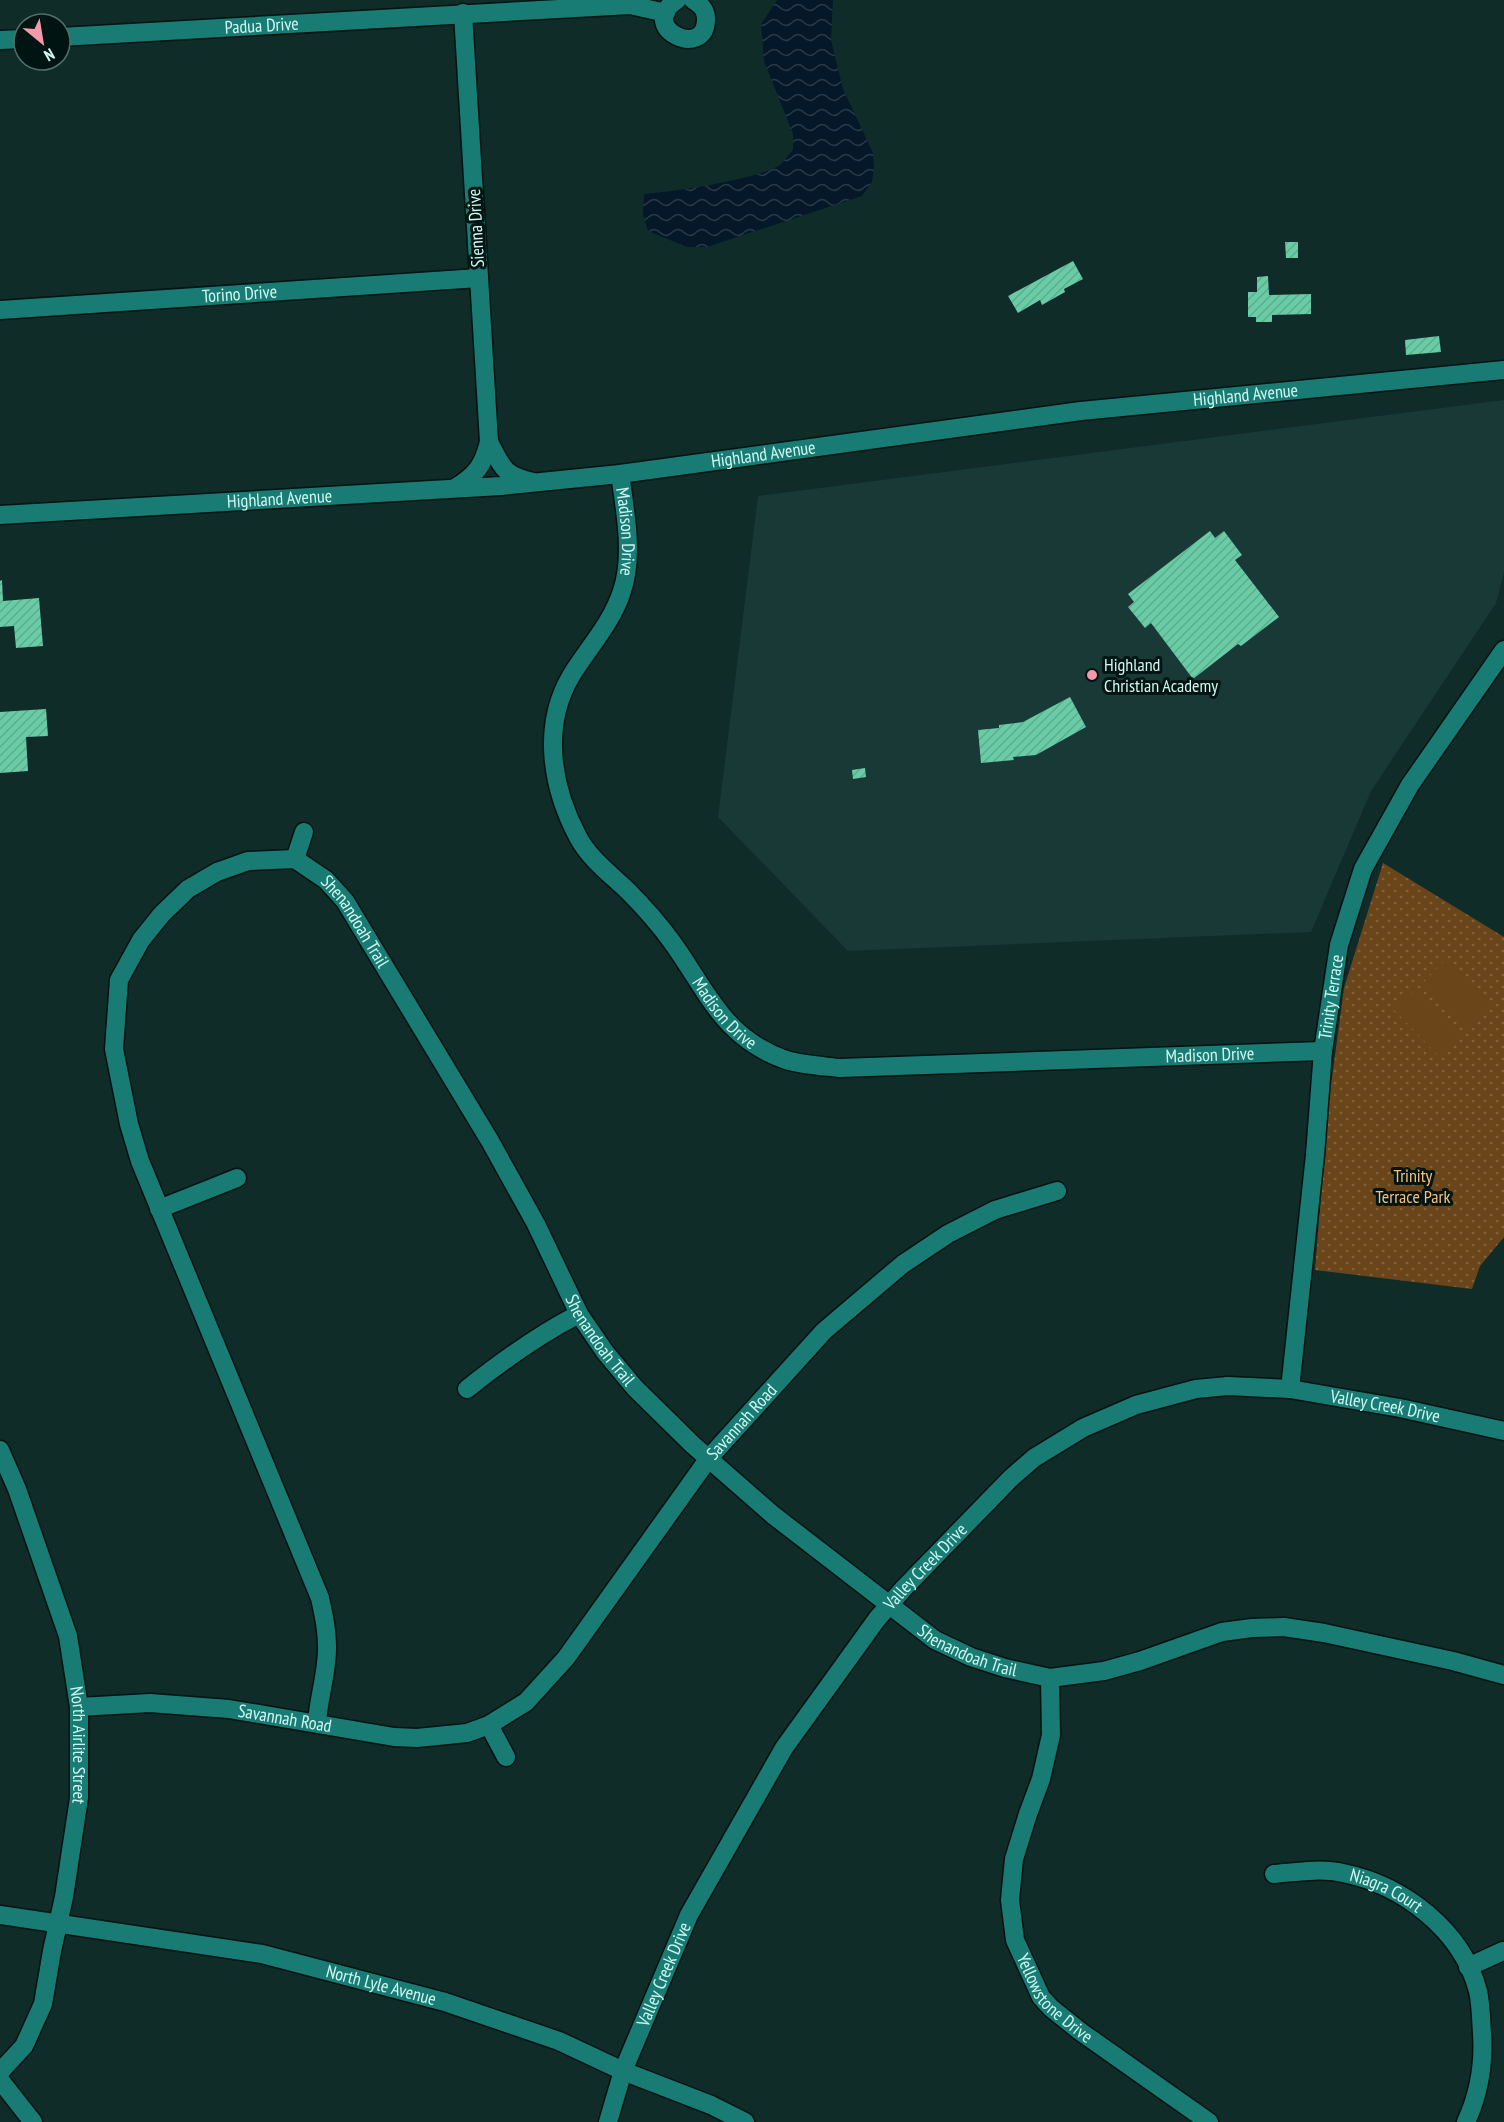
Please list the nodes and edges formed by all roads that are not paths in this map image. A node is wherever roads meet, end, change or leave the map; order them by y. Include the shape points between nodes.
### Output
1 (693, 0) edge
2 (672, 6) edge
3 (463, 13) junction
4 (72, 36) edge
5 (479, 278) junction
6 (0, 310) edge
7 (1504, 370) edge
8 (489, 442) junction
9 (620, 474) junction
10 (533, 482) junction
11 (455, 488) junction
12 (0, 515) edge
13 (1504, 651) edge
14 (304, 832) dead end
15 (295, 859) junction
16 (1323, 1051) junction
17 (237, 1178) dead end
18 (1057, 1191) dead end
19 (159, 1209) junction
20 (579, 1314) junction
21 (467, 1389) dead end
22 (1290, 1389) junction
23 (1504, 1431) edge
24 (0, 1450) edge
25 (709, 1458) junction
26 (889, 1606) junction
27 (1504, 1675) edge
28 (1050, 1678) junction
29 (80, 1707) junction
30 (317, 1723) junction
31 (489, 1725) junction
32 (506, 1757) dead end
33 (1274, 1874) dead end
34 (0, 1915) edge
35 (57, 1924) junction
36 (1503, 1951) edge
37 (1468, 1966) junction
38 (623, 2071) junction
39 (0, 2072) edge
40 (0, 2080) edge
41 (33, 2122) edge
42 (608, 2122) edge
43 (745, 2122) edge
44 (1209, 2122) edge
45 (1466, 2122) edge

1 - 2 street via 702,7 706,20 696,37 683,39 671,34 665,22
2 - 3 street, Padua Drive
3 - 4 street, Padua Drive
3 - 5 street, Sienna Drive
5 - 6 street, Torino Drive
5 - 8 street, Sienna Drive
7 - 9 street, Highland Avenue via 1081,411
8 - 10 street via 506,471
8 - 11 street via 474,477
9 - 10 street, Highland Avenue
9 - 16 street, Madison Drive via 627,519 625,578 616,607 570,679 559,707 553,766 556,783 579,840 669,938 733,1030 787,1060 840,1068
10 - 11 street, Highland Avenue
11 - 12 street, Highland Avenue
13 - 16 street, Trinity Terrace via 1410,785 1364,869 1339,945
14 - 15 street
15 - 19 street via 248,861 217,872 188,890 141,940 119,980 114,1049 118,1075 140,1161
15 - 20 street, Shenandoah Trail via 326,880 361,925 490,1141
16 - 22 street, Trinity Terrace
17 - 19 street
18 - 25 street, Savannah Road via 995,1210 948,1234 903,1264 824,1331
19 - 30 street via 321,1598 327,1643
20 - 21 street
20 - 25 street, Shenandoah Trail via 635,1388
22 - 23 street, Valley Creek Drive
22 - 26 street, Valley Creek Drive via 1196,1389 1136,1405 1083,1428 1034,1458
24 - 29 street, North Airlite Street via 68,1636
25 - 26 street, Shenandoah Trail via 773,1515
25 - 31 street, Savannah Road via 567,1658 526,1702
26 - 28 street, Shenandoah Trail via 935,1640 970,1657
26 - 38 street, Valley Creek Drive via 773,1768 689,1915
27 - 28 street, Shenandoah Trail via 1431,1656 1284,1627 1221,1632 1104,1671
28 - 44 street, Yellowstone Drive via 1051,1735 1014,1859 1010,1900 1015,1940 1041,1997 1051,2008
29 - 30 street, Savannah Road via 150,1703
29 - 35 street, North Airlite Street via 79,1798
30 - 31 street, Savannah Road via 417,1738 467,1733
31 - 32 street
33 - 37 street, Niagra Court via 1341,1872 1405,1896 1433,1919
34 - 35 street, North Lyle Avenue
35 - 38 street, North Lyle Avenue via 225,1948 299,1963 512,2024
35 - 39 street, North Airlite Street via 39,2017 24,2046
36 - 37 street
37 - 45 street, Niagra Court via 1478,1992 1483,2048 1475,2103
38 - 42 street, Valley Creek Drive
38 - 43 street, North Lyle Avenue
40 - 41 street

